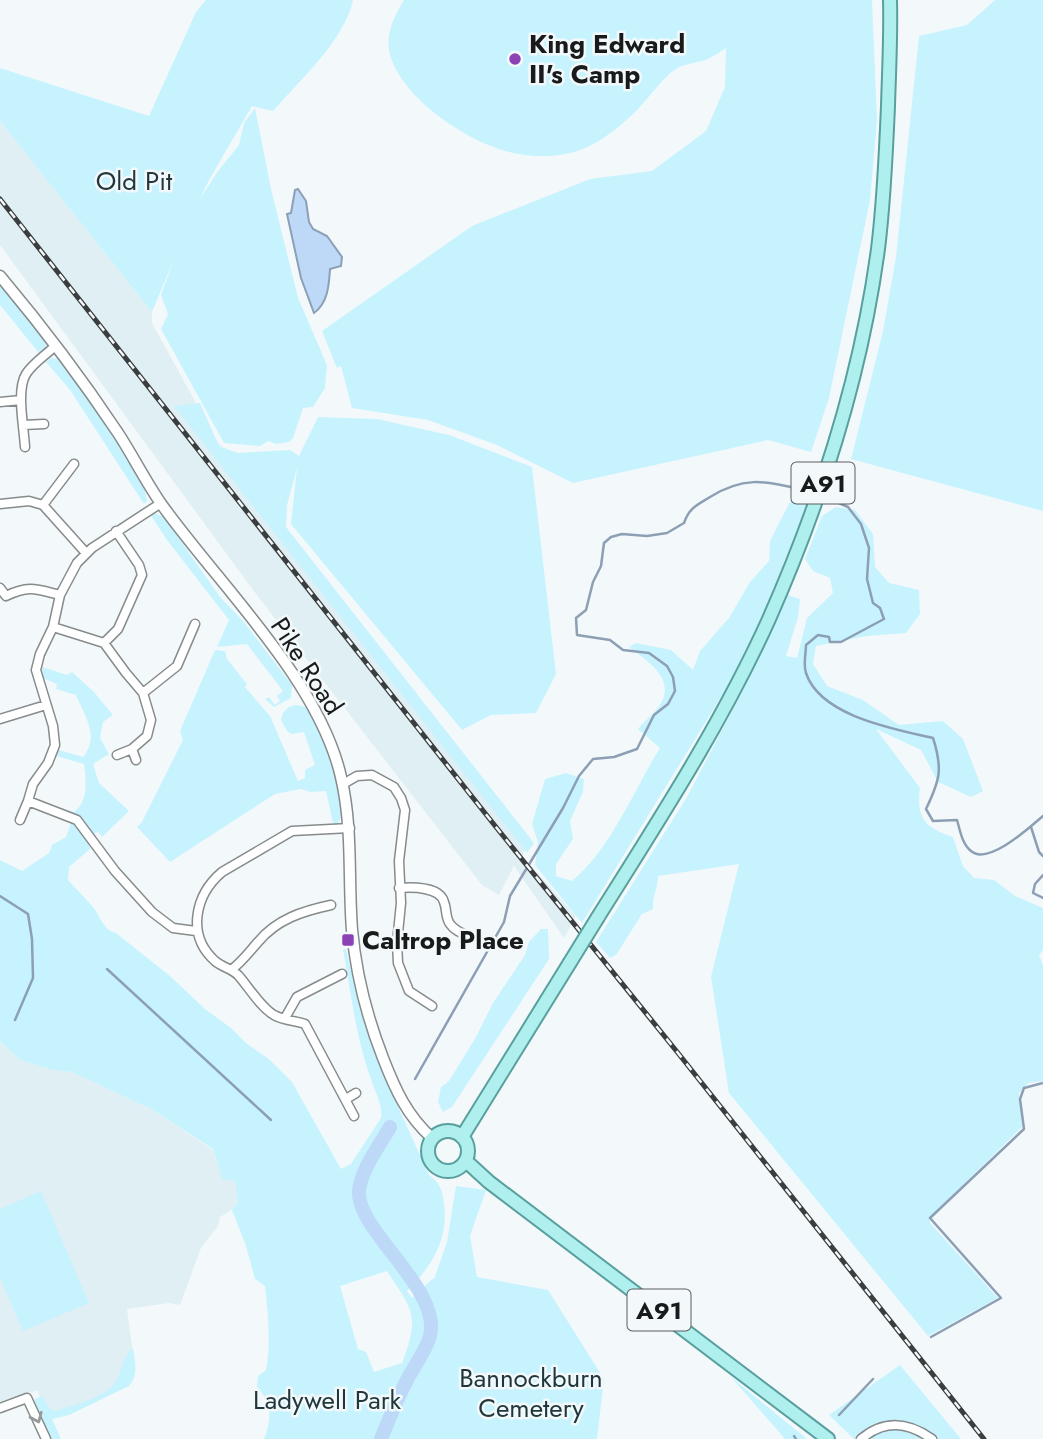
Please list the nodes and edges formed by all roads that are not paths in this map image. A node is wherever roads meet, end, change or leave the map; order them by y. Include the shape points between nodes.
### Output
1 (890, 0) edge
2 (0, 276) edge
3 (55, 346) junction
4 (21, 400) junction
5 (0, 402) edge
6 (44, 424) dead end
7 (23, 425) junction
8 (25, 447) dead end
9 (74, 464) dead end
10 (161, 503) junction
11 (0, 505) edge
12 (43, 505) junction
13 (116, 531) junction
14 (86, 552) junction
15 (0, 588) edge
16 (60, 595) junction
17 (3, 599) edge
18 (195, 624) dead end
19 (53, 627) junction
20 (104, 643) junction
21 (143, 693) junction
22 (46, 705) junction
23 (0, 719) edge
24 (132, 749) junction
25 (117, 755) dead end
26 (136, 760) dead end
27 (342, 784) junction
28 (28, 801) junction
29 (20, 820) dead end
30 (350, 828) junction
31 (400, 888) junction
32 (331, 905) dead end
33 (196, 931) junction
34 (468, 936) dead end
35 (231, 970) junction
36 (342, 974) dead end
37 (432, 1006) dead end
38 (285, 1018) junction
39 (356, 1093) dead end
40 (346, 1100) junction
41 (354, 1116) dead end
42 (459, 1135) junction
43 (432, 1138) junction
44 (461, 1166) junction
45 (0, 1408) edge
46 (46, 1439) edge
47 (828, 1439) edge
48 (861, 1439) edge
49 (932, 1439) edge

1 - 42 main road, A91, bridge via 885,183 878,251 861,344 804,536 736,687 677,791
2 - 3 street, Pike Road
3 - 4 street via 27,372
3 - 10 street, Pike Road
4 - 5 street
4 - 7 street
6 - 7 street
7 - 8 street
9 - 12 street
10 - 13 street
10 - 27 street, Pike Road via 275,649 304,694 323,724
11 - 12 street via 29,501
12 - 14 street
13 - 14 street
13 - 20 street via 142,575 118,629
14 - 16 street
15 - 17 street
16 - 17 street via 31,587
16 - 19 street
18 - 21 street via 177,666
19 - 20 street
19 - 22 street via 36,670
20 - 21 street
21 - 24 street via 151,720 147,736
22 - 23 street
22 - 28 street via 53,726 53,753
24 - 25 street
24 - 26 street
27 - 30 street, Pike Road
27 - 31 street via 372,775 394,787 401,797 405,810
28 - 29 street
28 - 33 street via 76,820 152,912 173,928
30 - 33 street via 292,831 222,872 205,892
30 - 43 street, Pike Road via 352,926 361,989 393,1083 412,1119
31 - 34 street via 437,892 444,900 449,923
31 - 37 street via 398,963 409,991
32 - 35 street via 286,918
33 - 35 street via 216,962
35 - 38 street via 274,1016
36 - 38 street via 297,997
38 - 40 street via 305,1024
39 - 40 street
40 - 41 street
42 - 43 main road via 443,1131
42 - 44 main road via 468,1149
43 - 44 main road, A91 via 427,1150 431,1163 441,1171
44 - 47 main road, A91 via 489,1182
45 -> 46 street via 27,1398
48 - 49 street via 897,1424 919,1429

